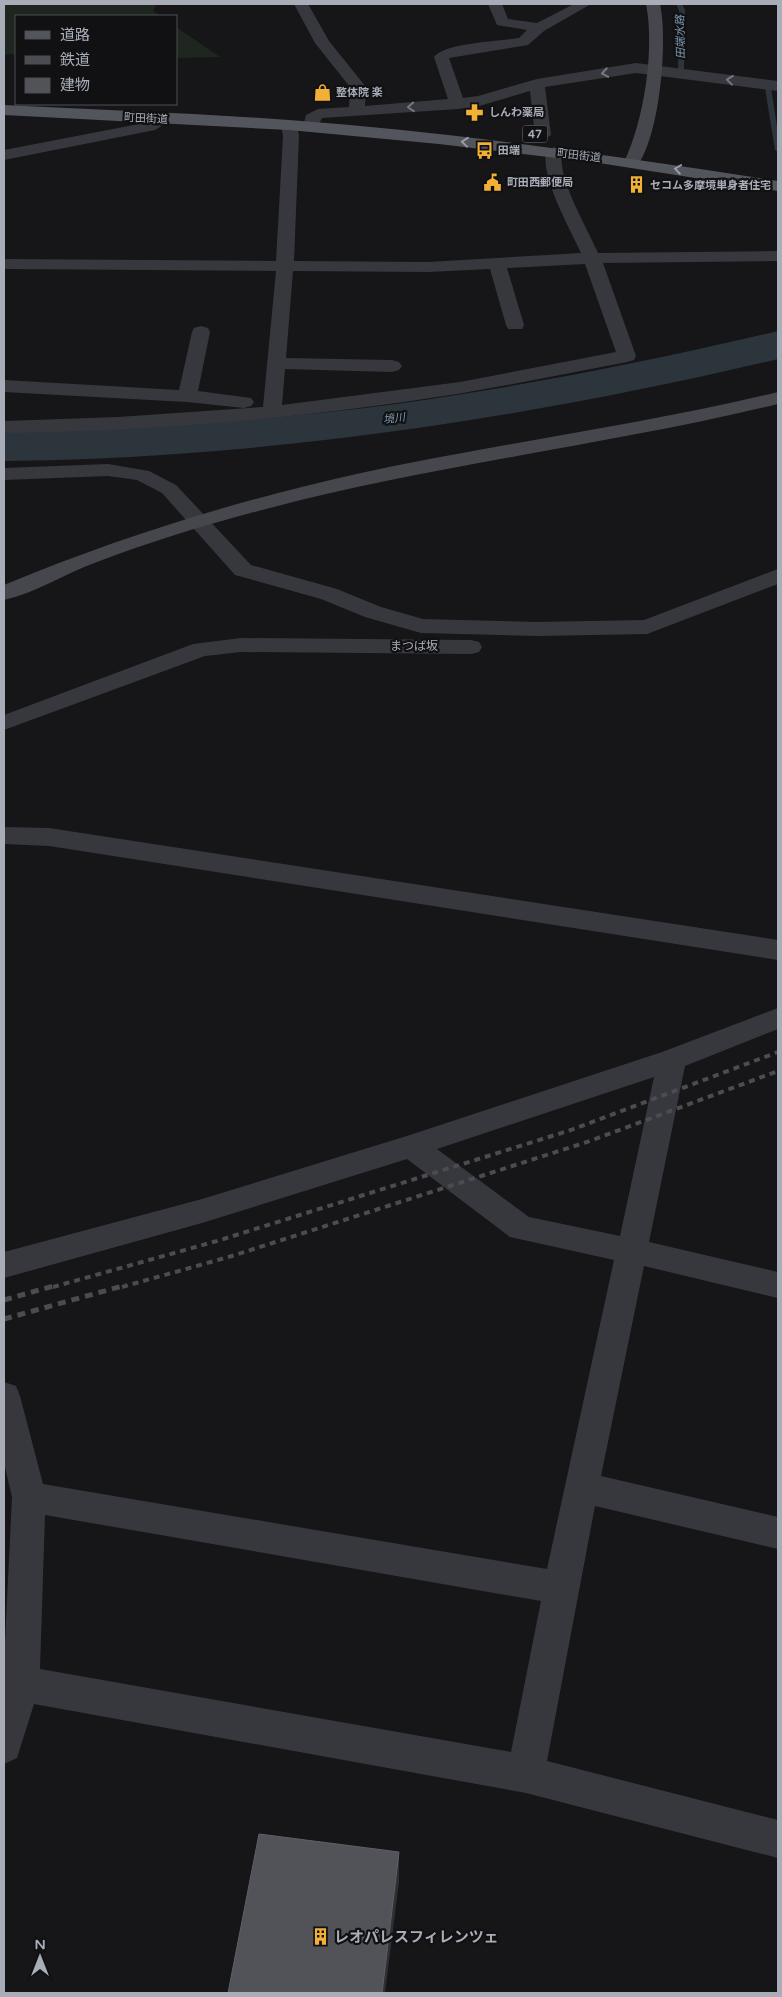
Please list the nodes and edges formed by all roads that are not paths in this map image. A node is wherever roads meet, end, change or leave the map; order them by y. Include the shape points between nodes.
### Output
1 (301, 4) edge
2 (495, 4) edge
3 (584, 4) edge
4 (653, 4) edge
5 (539, 28) junction
6 (654, 70) junction
7 (537, 84) junction
8 (778, 86) edge
9 (458, 104) junction
10 (4, 110) edge
11 (356, 112) junction
12 (164, 119) junction
13 (315, 119) junction
14 (263, 124) junction
15 (289, 125) junction
16 (543, 135) junction
17 (586, 140) dead end
18 (557, 145) junction
19 (655, 150) dead end
20 (4, 155) edge
21 (635, 155) junction
22 (778, 186) edge
23 (778, 256) edge
24 (592, 258) junction
25 (497, 263) junction
26 (4, 264) edge
27 (285, 266) junction
28 (516, 325) dead end
29 (201, 332) dead end
30 (276, 363) junction
31 (392, 366) dead end
32 (4, 386) edge
33 (186, 396) junction
34 (778, 398) edge
35 (273, 408) junction
36 (4, 427) edge
37 (4, 474) edge
38 (198, 520) junction
39 (778, 576) edge
40 (4, 593) edge
41 (647, 627) junction
42 (4, 723) edge
43 (4, 835) edge
44 (778, 950) edge
45 (778, 1018) edge
46 (672, 1060) junction
47 (411, 1146) junction
48 (633, 1251) junction
49 (4, 1265) edge
50 (778, 1285) edge
51 (4, 1396) edge
52 (582, 1487) junction
53 (29, 1497) junction
54 (778, 1533) edge
55 (561, 1588) junction
56 (21, 1684) junction
57 (4, 1745) edge
58 (526, 1774) junction
59 (778, 1839) edge

1 - 11 street via 322,42 358,87
2 - 5 street via 502,22
3 - 5 street
4 - 6 street
5 - 9 street via 523,42 447,53 441,57
6 -> 7 street via 636,68
8 -> 6 street
6 - 21 street via 642,137
7 - 9 street
7 - 16 street
9 -> 11 street
10 - 12 main road, 町田街道 / 47
11 - 13 street
12 - 14 main road, 町田街道 / 47
12 - 20 street via 149,128
13 - 14 street via 276,118
13 - 15 main road, 町田街道 / 47
13 - 16 main road, 町田街道 / 47
14 - 15 main road, 町田街道 / 47
18 -> 15 main road, 町田街道 / 47
15 - 27 street
16 - 18 main road, 町田街道 / 47
17 - 21 main road, 町田街道 / 47
18 - 21 main road, 町田街道 / 47
18 - 24 street via 552,163
19 - 21 main road, 町田街道 / 47
22 -> 21 main road, 町田街道 / 47
23 - 24 street
24 - 25 street
24 - 35 street via 627,356 459,388
25 - 27 street via 428,267
25 - 28 street
26 - 27 street
27 - 30 street
29 - 33 street
30 - 31 street
30 - 35 street
32 - 33 street
33 - 35 street
34 - 38 street via 712,414 337,484
35 - 36 street via 167,420
37 - 38 street via 108,470 142,475 169,489
38 - 40 street via 103,551
38 - 41 street via 243,570 329,594 373,612 421,626
39 - 41 street, まつば坂
41 - 42 street, まつば坂 via 612,641 482,647 241,646 201,650 180,655
43 - 44 street via 49,836
45 - 46 street
46 - 47 street
46 - 48 street
47 - 48 street via 521,1228
47 - 49 street via 202,1211
48 - 50 street
48 - 52 street
51 - 53 street
52 - 54 street
52 - 55 street
53 - 55 street
53 - 56 street
55 - 58 street
56 - 57 street
56 - 58 street
58 - 59 street

